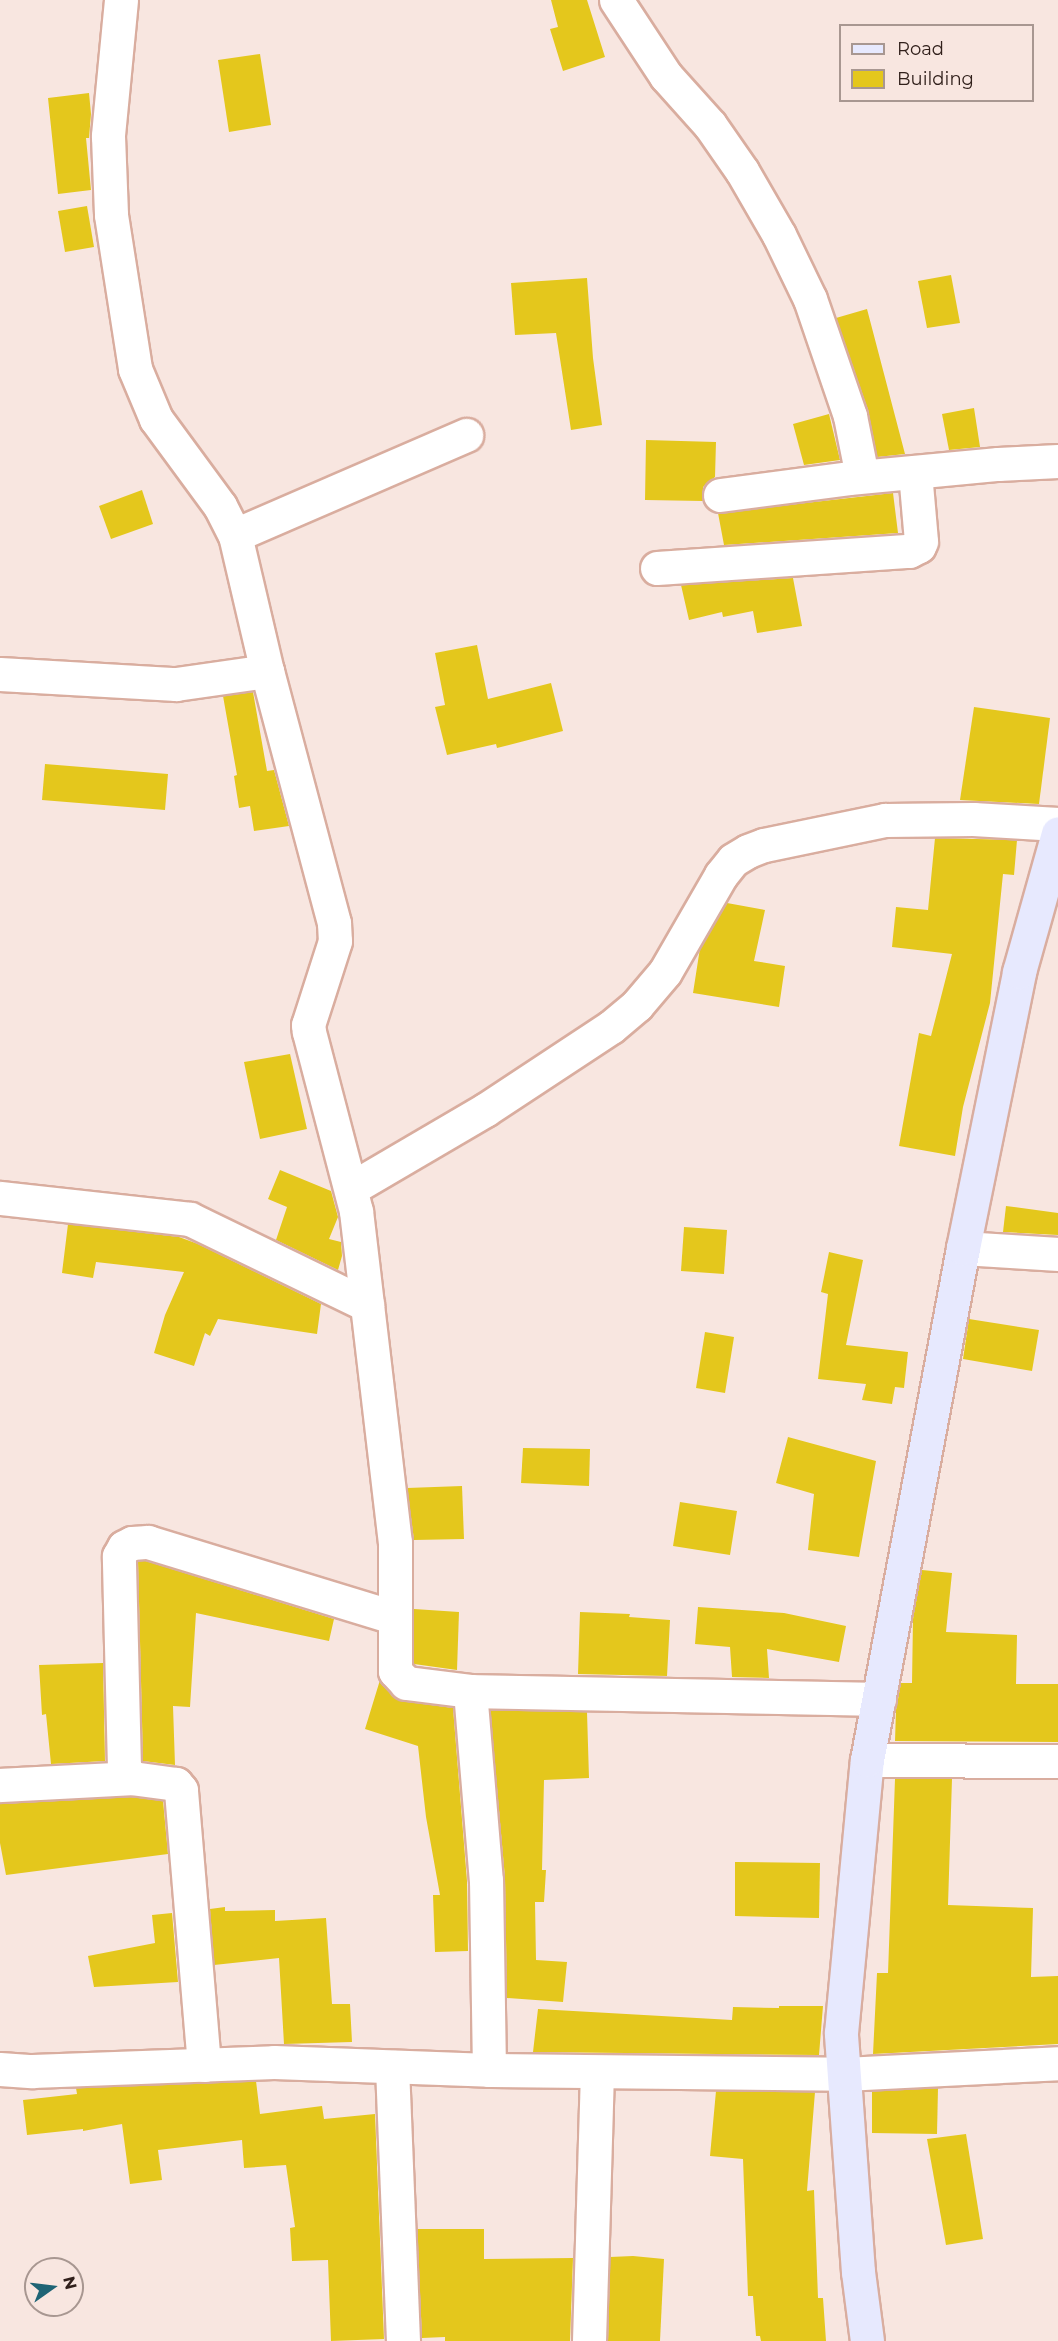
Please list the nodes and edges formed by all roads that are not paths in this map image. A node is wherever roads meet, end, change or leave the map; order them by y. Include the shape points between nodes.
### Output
1 (121, 0) edge
2 (616, 0) edge
3 (466, 435) dead end
4 (1058, 461) edge
5 (915, 472) junction
6 (862, 476) junction
7 (720, 495) dead end
8 (235, 535) junction
9 (657, 568) dead end
10 (267, 670) junction
11 (0, 674) edge
12 (1058, 824) edge
13 (1058, 833) edge
14 (351, 1188) junction
15 (0, 1198) edge
16 (963, 1248) junction
17 (1058, 1254) edge
18 (367, 1305) junction
19 (393, 1617) junction
20 (470, 1691) junction
21 (879, 1699) junction
22 (867, 1760) junction
23 (1058, 1761) edge
24 (132, 1778) junction
25 (0, 1785) edge
26 (1058, 2063) edge
27 (204, 2065) junction
28 (392, 2067) junction
29 (0, 2069) edge
30 (489, 2070) junction
31 (597, 2072) junction
32 (844, 2074) junction
33 (403, 2341) edge
34 (589, 2341) edge
35 (867, 2341) edge

1 - 8 street via 108,136 111,215 135,369 156,419 220,507
2 - 6 street via 666,76 710,125 742,171 779,235 810,299 850,416
3 - 8 street
4 - 5 street
5 - 6 street
5 - 9 street via 921,542 909,551
6 - 7 street
8 - 10 street
10 - 11 street via 176,684
10 - 14 street via 334,923 335,941 308,1025
12 - 14 street via 885,820 748,851 733,860 721,875 665,972 637,1005 611,1027 484,1110
13 - 16 main road via 1018,972
14 - 18 street
15 - 18 street via 190,1219
16 - 17 street
16 - 21 main road
18 - 19 street via 395,1542
19 - 20 street via 395,1671 401,1679 406,1683
19 - 24 street via 148,1542 138,1541 124,1547 118,1573 123,1756 126,1773
20 - 21 street
20 - 30 street via 486,1880
21 - 22 main road
22 - 23 street
22 - 32 main road via 841,2033
24 - 25 street
24 - 27 street via 176,1784 181,1790
26 - 32 street
27 - 28 street via 274,2062
27 - 29 street
28 - 30 street
28 - 33 street
30 - 31 street
31 - 32 street
31 - 34 street
32 - 35 main road via 858,2272

